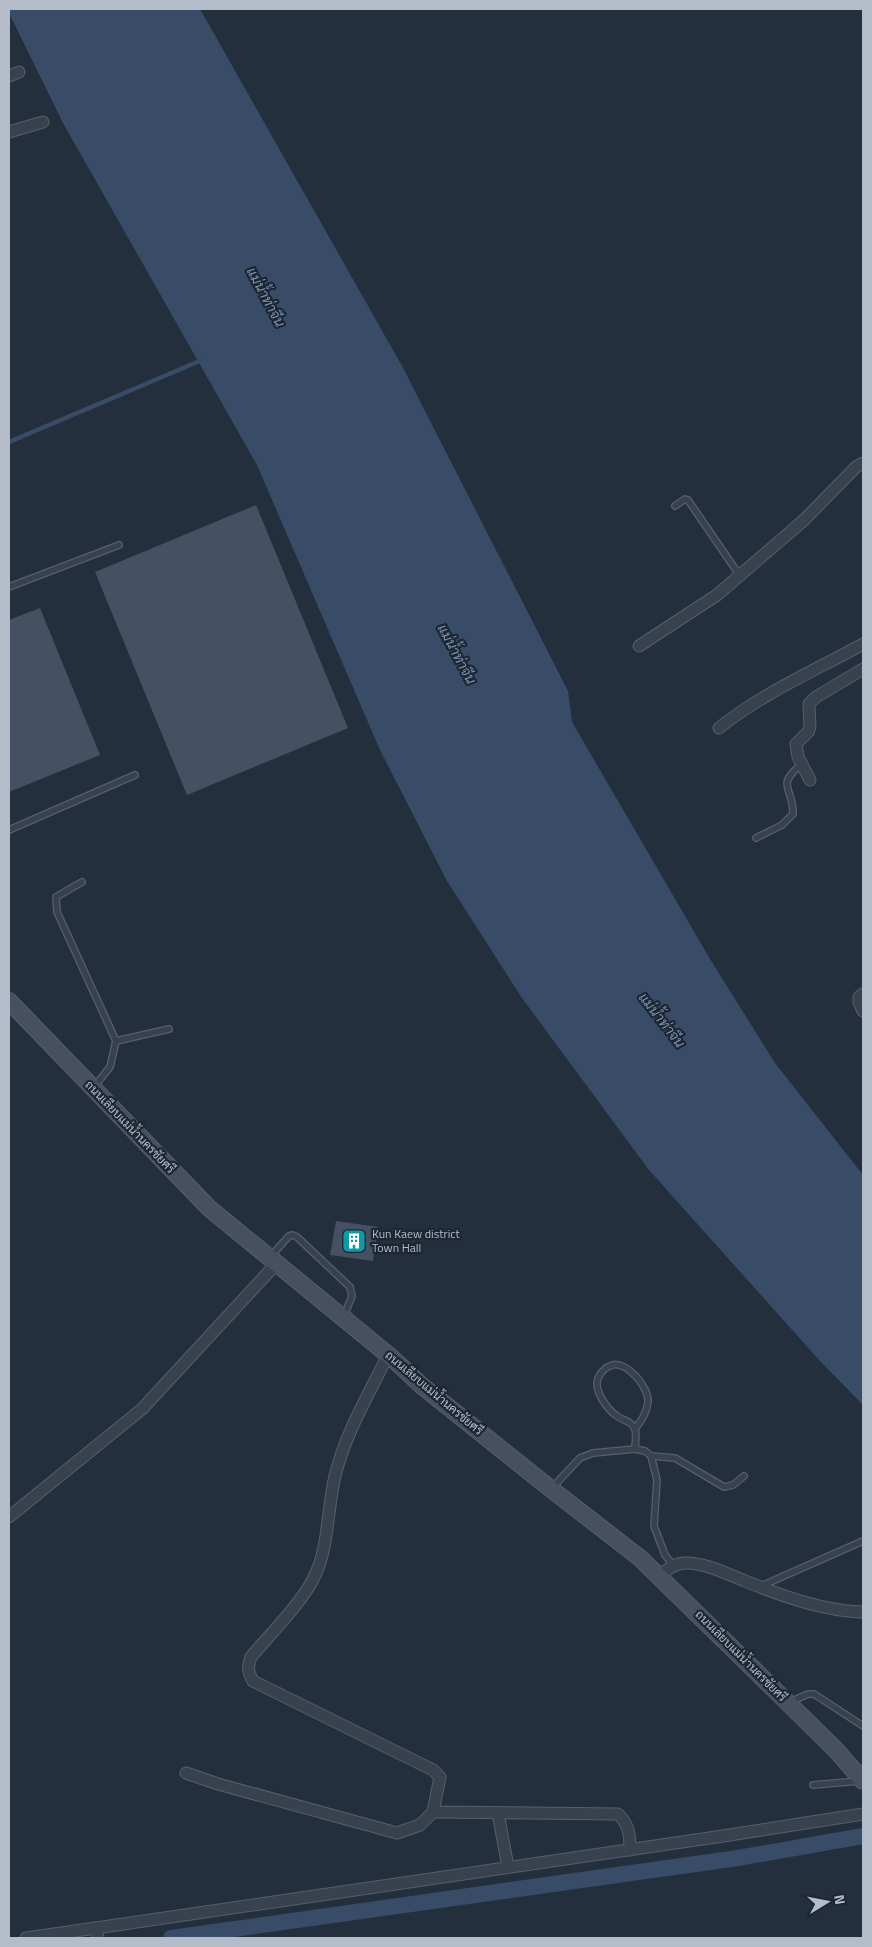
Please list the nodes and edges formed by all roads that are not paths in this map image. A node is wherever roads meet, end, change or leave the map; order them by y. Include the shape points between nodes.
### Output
1 (43, 122) dead end
2 (9, 132) edge
3 (863, 463) edge
4 (675, 506) dead end
5 (119, 545) dead end
6 (740, 576) junction
7 (9, 587) edge
8 (863, 644) edge
9 (639, 646) dead end
10 (863, 669) edge
11 (719, 728) dead end
12 (802, 764) junction
13 (135, 775) dead end
14 (810, 780) dead end
15 (9, 830) edge
16 (756, 838) dead end
17 (82, 882) dead end
18 (863, 994) edge
19 (9, 1001) edge
20 (863, 1011) edge
21 (169, 1029) dead end
22 (116, 1041) junction
23 (93, 1089) junction
24 (272, 1261) junction
25 (343, 1320) junction
26 (388, 1355) junction
27 (635, 1429) junction
28 (635, 1449) junction
29 (651, 1456) junction
30 (744, 1476) dead end
31 (551, 1489) junction
32 (9, 1517) edge
33 (862, 1541) edge
34 (673, 1565) junction
35 (659, 1576) junction
36 (759, 1587) junction
37 (863, 1612) edge
38 (788, 1703) junction
39 (863, 1726) edge
40 (186, 1773) dead end
41 (863, 1781) edge
42 (813, 1785) dead end
43 (433, 1812) junction
44 (498, 1813) junction
45 (863, 1814) edge
46 (630, 1850) junction
47 (508, 1867) junction
48 (97, 1932) edge
49 (26, 1938) edge

1 - 2 street
3 - 6 street
4 - 6 lane via 688,500
5 - 7 lane
6 - 9 street via 710,600
8 - 11 street via 773,691
10 - 12 street via 809,704 810,727 796,744
12 - 14 street
12 - 16 lane via 788,778 793,814 789,820
13 - 15 lane
17 - 22 lane via 56,897 57,912
18 - 20 street via 858,1002
19 - 23 main road, ถนนเลียบแม่น้ำนครชัยศรี
21 - 22 lane
22 - 23 lane via 110,1067
23 - 24 main road, ถนนเลียบแม่น้ำนครชัยศรี via 209,1208
24 - 25 main road, ถนนเลียบแม่น้ำนครชัยศรี
24 - 25 lane via 289,1236 297,1237 350,1287 352,1296
24 - 32 street via 142,1409
25 - 26 main road, ถนนเลียบแม่น้ำนครชัยศรี
26 - 31 main road, ถนนเลียบแม่น้ำนครชัยศรี
26 - 43 street via 352,1430 335,1475 317,1572 307,1590 251,1657 248,1673 253,1681 433,1770 440,1777
27 - 27 lane via 616,1416 598,1393 597,1382 601,1372 610,1365 619,1364 628,1369 647,1393 646,1410
27 - 28 lane
28 - 29 lane
28 - 31 lane via 594,1453 580,1458
29 - 30 lane via 675,1458 724,1487 734,1485
29 - 34 lane via 657,1480 654,1526 665,1555
31 - 35 main road, ถนนเลียบแม่น้ำนครชัยศรี
33 - 36 lane
34 - 35 street
34 - 36 street via 703,1565
35 - 38 main road, ถนนเลียบแม่น้ำนครชัยศรี
36 - 37 street via 821,1606
38 - 39 lane via 814,1694
38 - 41 main road, ถนนเลียบแม่น้ำนครชัยศรี
40 - 43 street via 397,1833 420,1825
41 - 42 lane
43 - 44 street
44 - 46 street via 618,1814 628,1828
44 - 47 street
45 - 46 street
46 - 47 street
47 - 48 street
48 - 49 street

